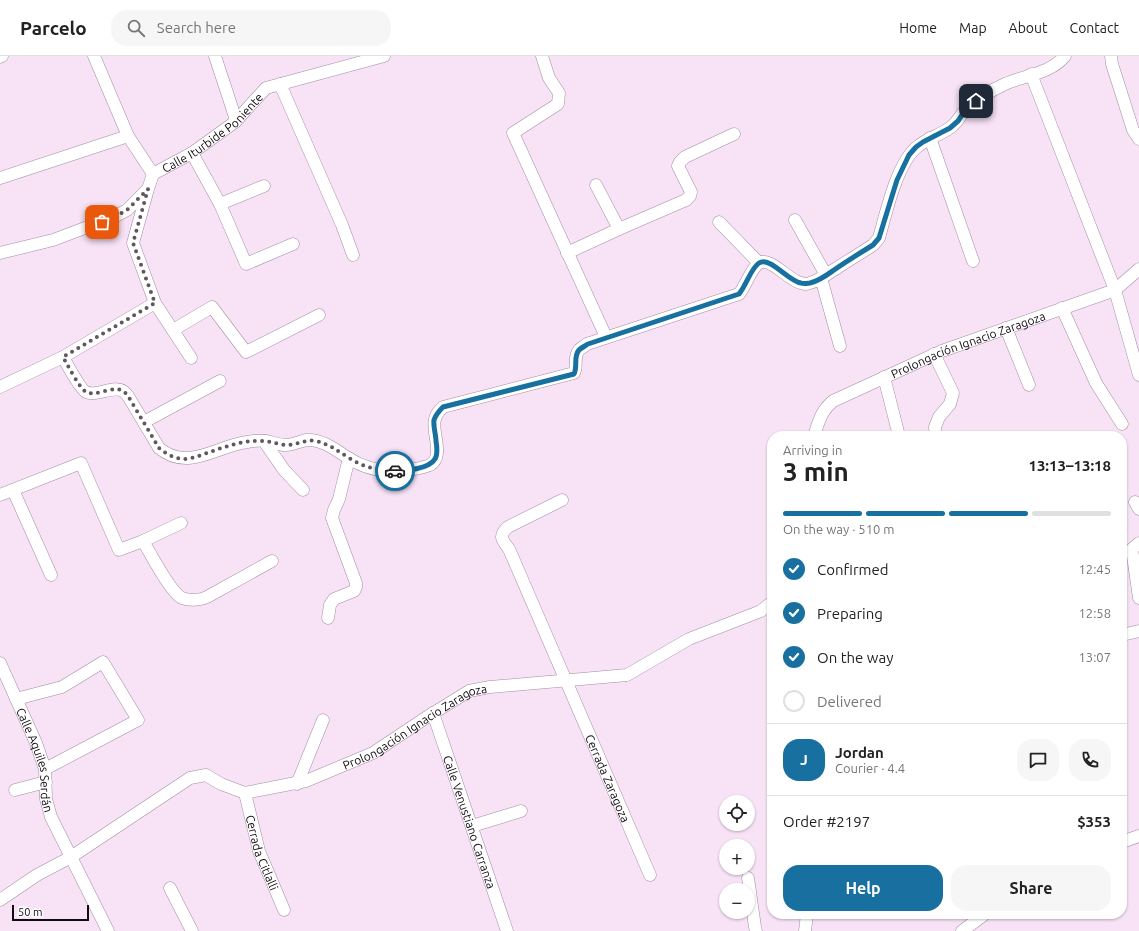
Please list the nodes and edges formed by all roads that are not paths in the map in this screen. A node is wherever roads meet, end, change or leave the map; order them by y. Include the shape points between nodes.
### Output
1 (94, 56) edge
2 (215, 56) edge
3 (542, 56) edge
4 (1065, 56) edge
5 (1111, 56) edge
6 (379, 57) edge
7 (1032, 74) junction
8 (280, 84) junction
9 (236, 120) junction
10 (734, 134) dead end
11 (128, 136) junction
12 (930, 138) junction
13 (1139, 139) edge
14 (192, 153) junction
15 (153, 174) junction
16 (0, 178) edge
17 (596, 185) dead end
18 (264, 186) dead end
19 (148, 189) junction
20 (220, 204) junction
21 (795, 220) dead end
22 (719, 222) dead end
23 (619, 229) junction
24 (293, 244) dead end
25 (0, 253) edge
26 (568, 253) junction
27 (353, 255) dead end
28 (973, 261) dead end
29 (759, 263) junction
30 (1139, 269) edge
31 (824, 277) junction
32 (1115, 290) junction
33 (155, 303) junction
34 (1062, 308) junction
35 (319, 315) dead end
36 (1006, 328) junction
37 (174, 330) junction
38 (606, 337) junction
39 (840, 346) dead end
40 (934, 354) junction
41 (63, 357) junction
42 (191, 358) dead end
43 (1139, 375) edge
44 (884, 377) junction
45 (220, 381) dead end
46 (1029, 385) dead end
47 (0, 387) edge
48 (144, 422) junction
49 (1122, 424) dead end
50 (816, 431) edge
51 (898, 431) edge
52 (935, 431) edge
53 (264, 441) junction
54 (349, 458) junction
55 (13, 490) junction
56 (303, 490) dead end
57 (0, 495) edge
58 (562, 500) dead end
59 (181, 523) dead end
60 (143, 541) junction
61 (1139, 543) edge
62 (272, 560) dead end
63 (50, 574) dead end
64 (1139, 598) edge
65 (767, 607) edge
66 (328, 618) dead end
67 (1139, 631) edge
68 (1127, 634) edge
69 (0, 663) edge
70 (566, 681) junction
71 (16, 699) junction
72 (433, 713) junction
73 (323, 720) dead end
74 (45, 769) junction
75 (46, 782) junction
76 (297, 784) junction
77 (16, 790) dead end
78 (245, 794) junction
79 (521, 811) dead end
80 (472, 826) junction
81 (1139, 836) edge
82 (1127, 840) edge
83 (71, 857) junction
84 (650, 875) dead end
85 (748, 878) dead end
86 (170, 888) dead end
87 (0, 900) edge
88 (284, 910) dead end
89 (806, 919) edge
90 (978, 919) edge
91 (108, 931) edge
92 (192, 931) edge
93 (507, 931) edge
94 (756, 931) edge
95 (805, 931) edge
96 (962, 931) edge

1 - 11 street
2 - 9 street
3 - 26 street via 549,78 559,93 558,104 513,133
4 - 7 street via 1051,68
5 - 13 street
6 - 8 street, Calle Iturbide Poniente
7 - 12 street via 992,90 966,109 950,128
7 - 32 street
8 - 9 street, Calle Iturbide Poniente via 266,88
8 - 27 street via 342,224
9 - 14 street, Calle Iturbide Poniente
10 - 23 street via 685,157 680,162 678,166 691,192 686,200
11 - 15 street
11 - 16 street
12 - 28 street
12 - 31 street via 909,155 897,180 879,238 873,245
14 - 15 street, Calle Iturbide Poniente
14 - 20 street
15 - 19 street, Calle Iturbide Poniente
17 - 23 street
18 - 20 street
19 - 25 street via 127,210 114,217 53,240
19 - 33 street, Calle Iturbide Poniente via 133,243
20 - 24 street via 246,264
21 - 31 street
22 - 29 street
23 - 26 street
26 - 38 street
29 - 31 street via 772,265 793,281 801,283 809,283
29 - 38 street via 739,294
30 - 32 street, Prolongación Ignacio Zaragoza
31 - 39 street
32 - 34 street, Prolongación Ignacio Zaragoza
32 - 43 street
33 - 37 street, Calle Iturbide Poniente
33 - 41 street
34 - 36 street, Prolongación Ignacio Zaragoza
34 - 49 street via 1096,383
35 - 37 street via 246,352 212,307
36 - 40 street, Prolongación Ignacio Zaragoza
36 - 46 street
37 - 42 street, Calle Iturbide Poniente
38 - 54 street via 578,350 574,374 443,407 434,421 438,450 431,464 404,471 383,471
40 - 44 street, Prolongación Ignacio Zaragoza
40 - 52 street via 953,393 950,404 939,417
41 - 47 street
41 - 48 street via 85,392 116,389 123,391
44 - 50 street, Prolongación Ignacio Zaragoza via 833,401 821,414
44 - 51 street
45 - 48 street
48 - 53 street via 159,448 165,453 184,459 239,443
53 - 54 street via 288,445 307,440 316,441 329,445
53 - 56 street via 284,470
54 - 66 street via 332,518 356,587 334,599 330,605
55 - 57 street
55 - 60 street via 81,463 119,550
55 - 63 street
58 - 70 street, Cerrada Zaragoza via 508,527 501,536
59 - 60 street
60 - 62 street via 169,586 182,598 201,600
61 - 64 street via 1132,549
65 - 70 street, Prolongación Ignacio Zaragoza via 689,639 627,675
67 - 68 street
69 - 71 street, Calle Aquiles Serdán
70 - 72 street, Prolongación Ignacio Zaragoza via 469,691
70 - 84 street, Cerrada Zaragoza
71 - 74 street, Calle Aquiles Serdán
71 - 74 street via 62,687 103,662 138,720
72 - 76 street, Prolongación Ignacio Zaragoza via 373,753
72 - 80 street, Calle Venustiano Carranza
73 - 76 street
74 - 75 street, Calle Aquiles Serdán
75 - 77 street
75 - 83 street, Calle Aquiles Serdán via 46,799 51,817
76 - 78 street, Prolongación Ignacio Zaragoza
78 - 83 street via 206,775 190,778
78 - 88 street, Cerrada Citlalli via 259,851
79 - 80 street
80 - 93 street, Calle Venustiano Carranza
81 - 82 street
83 - 87 street
83 - 91 street, Calle Aquiles Serdán
85 - 94 street
86 - 92 street
89 - 95 street
90 - 96 street

